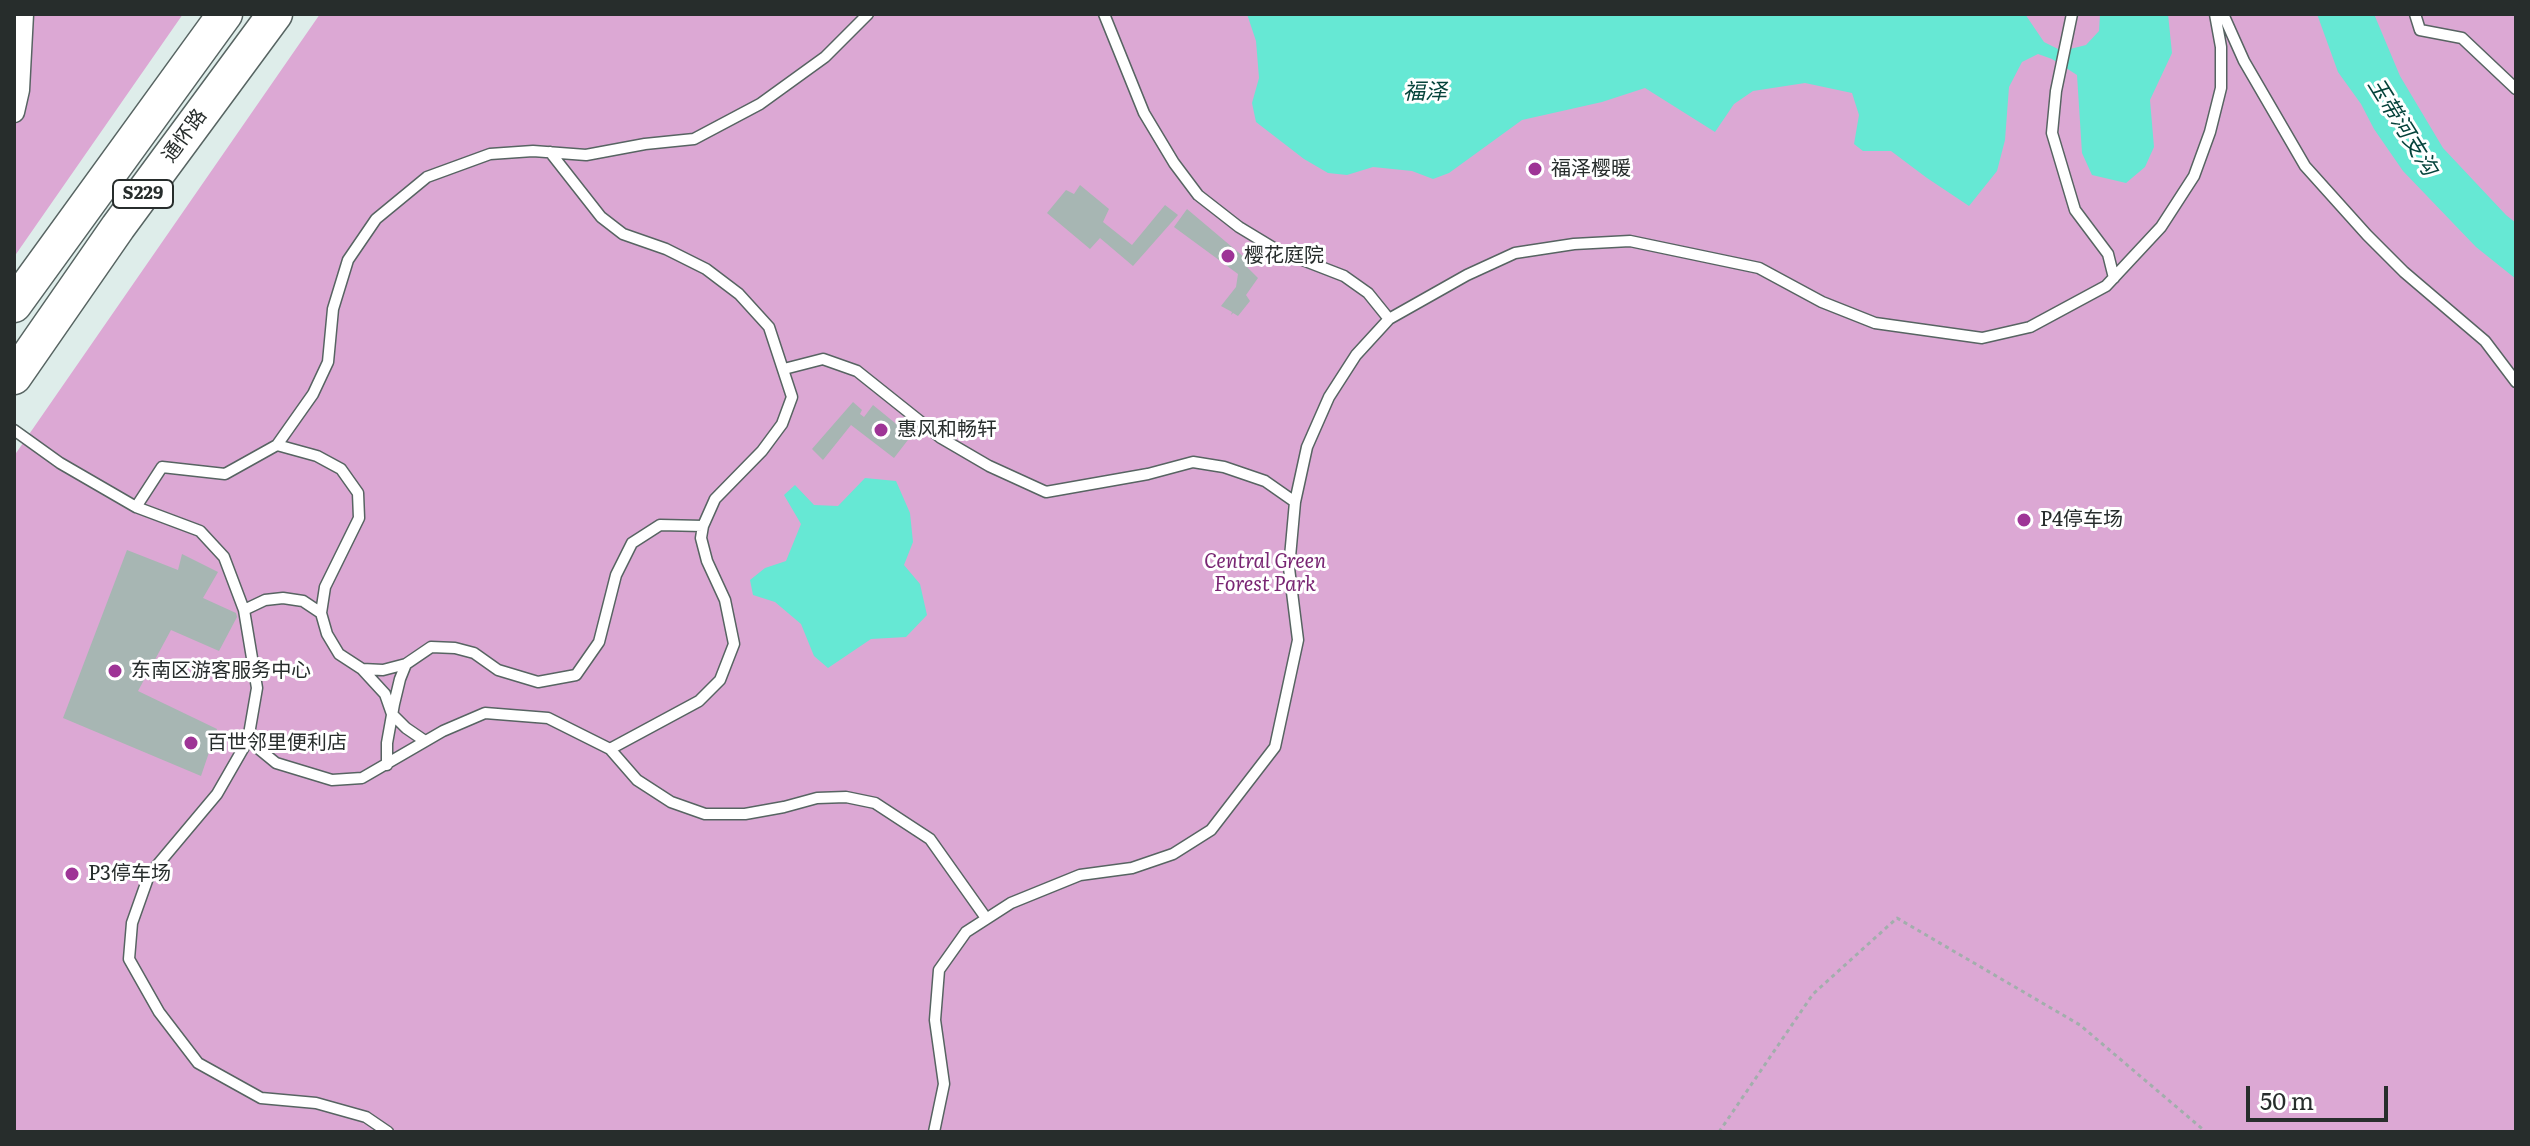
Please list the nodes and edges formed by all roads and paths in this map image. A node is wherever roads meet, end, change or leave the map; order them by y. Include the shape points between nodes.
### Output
1 (23, 14) edge
2 (225, 14) edge
3 (275, 14) edge
4 (868, 14) edge
5 (1104, 14) edge
6 (2072, 14) edge
7 (2215, 14) edge
8 (2223, 14) edge
9 (2415, 14) edge
10 (2516, 89) edge
11 (14, 112) edge
12 (550, 152) junction
13 (2114, 278) junction
14 (14, 305) edge
15 (1389, 319) junction
16 (784, 369) junction
17 (14, 377) edge
18 (2516, 382) edge
19 (14, 430) edge
20 (277, 445) junction
21 (1295, 502) junction
22 (136, 507) junction
23 (703, 526) junction
24 (244, 610) junction
25 (321, 613) junction
26 (406, 664) junction
27 (362, 669) junction
28 (392, 714) junction
29 (248, 740) junction
30 (425, 741) junction
31 (610, 749) junction
32 (387, 765) junction
33 (986, 918) junction
34 (388, 1132) edge
35 (934, 1132) edge
36 (1719, 1132) edge
37 (2206, 1132) edge

1 - 11 street
2 - 14 main road, 通怀路 / S229
3 - 17 main road, 通怀路 / S229
4 - 12 lane via 825,57 760,104 694,139 586,155
5 - 15 lane via 1144,113 1198,195 1277,250 1344,276 1368,293
6 - 13 lane via 2052,133 2075,210 2108,254
7 - 13 lane via 2221,88 2194,176 2161,227
8 - 18 lane via 2305,166 2404,272 2485,341
9 - 10 lane via 2420,30 2462,38
12 - 16 lane via 601,217 623,234 706,269 739,294 769,327
12 - 20 lane via 490,154 427,177 376,219 348,260 333,309 328,362
13 - 15 lane via 2030,327 1982,338 1875,323 1759,268 1630,241 1588,243 1515,253
15 - 21 lane via 1356,355 1329,397 1307,447
16 - 21 lane via 823,359 857,371 941,438 1046,492 1193,462 1265,481
16 - 23 lane via 792,397 782,424 715,499
19 - 22 lane
20 - 22 lane via 225,474 162,467
20 - 25 lane via 341,469 358,493 359,518 325,587
21 - 33 lane via 1289,568 1298,640 1275,747 1211,830 1173,854 1132,868 1080,875
22 - 24 lane via 200,531 224,557
23 - 26 lane via 660,525 632,543 616,575 599,642 576,675 538,682 498,670 474,653 455,648 431,647
23 - 31 lane via 707,561 725,600 734,644 720,680 699,701
24 - 25 lane via 283,598 303,601
24 - 29 lane via 257,688
25 - 27 lane via 339,654
26 - 27 lane
26 - 28 lane
27 - 28 lane via 385,694
28 - 30 lane
28 - 32 lane
29 - 32 lane via 276,763 332,780 362,778
29 - 34 lane via 217,794 149,875 132,923 129,959 159,1012 198,1063 261,1098 316,1103 366,1117
30 - 31 lane via 485,713 548,718
30 - 32 lane
31 - 33 lane via 637,780 671,802 705,814 745,814 817,798 875,803 930,839
33 - 35 lane via 966,932 939,970 935,1020 944,1084
36 - 37 path via 1813,994 1897,918 2080,1025

